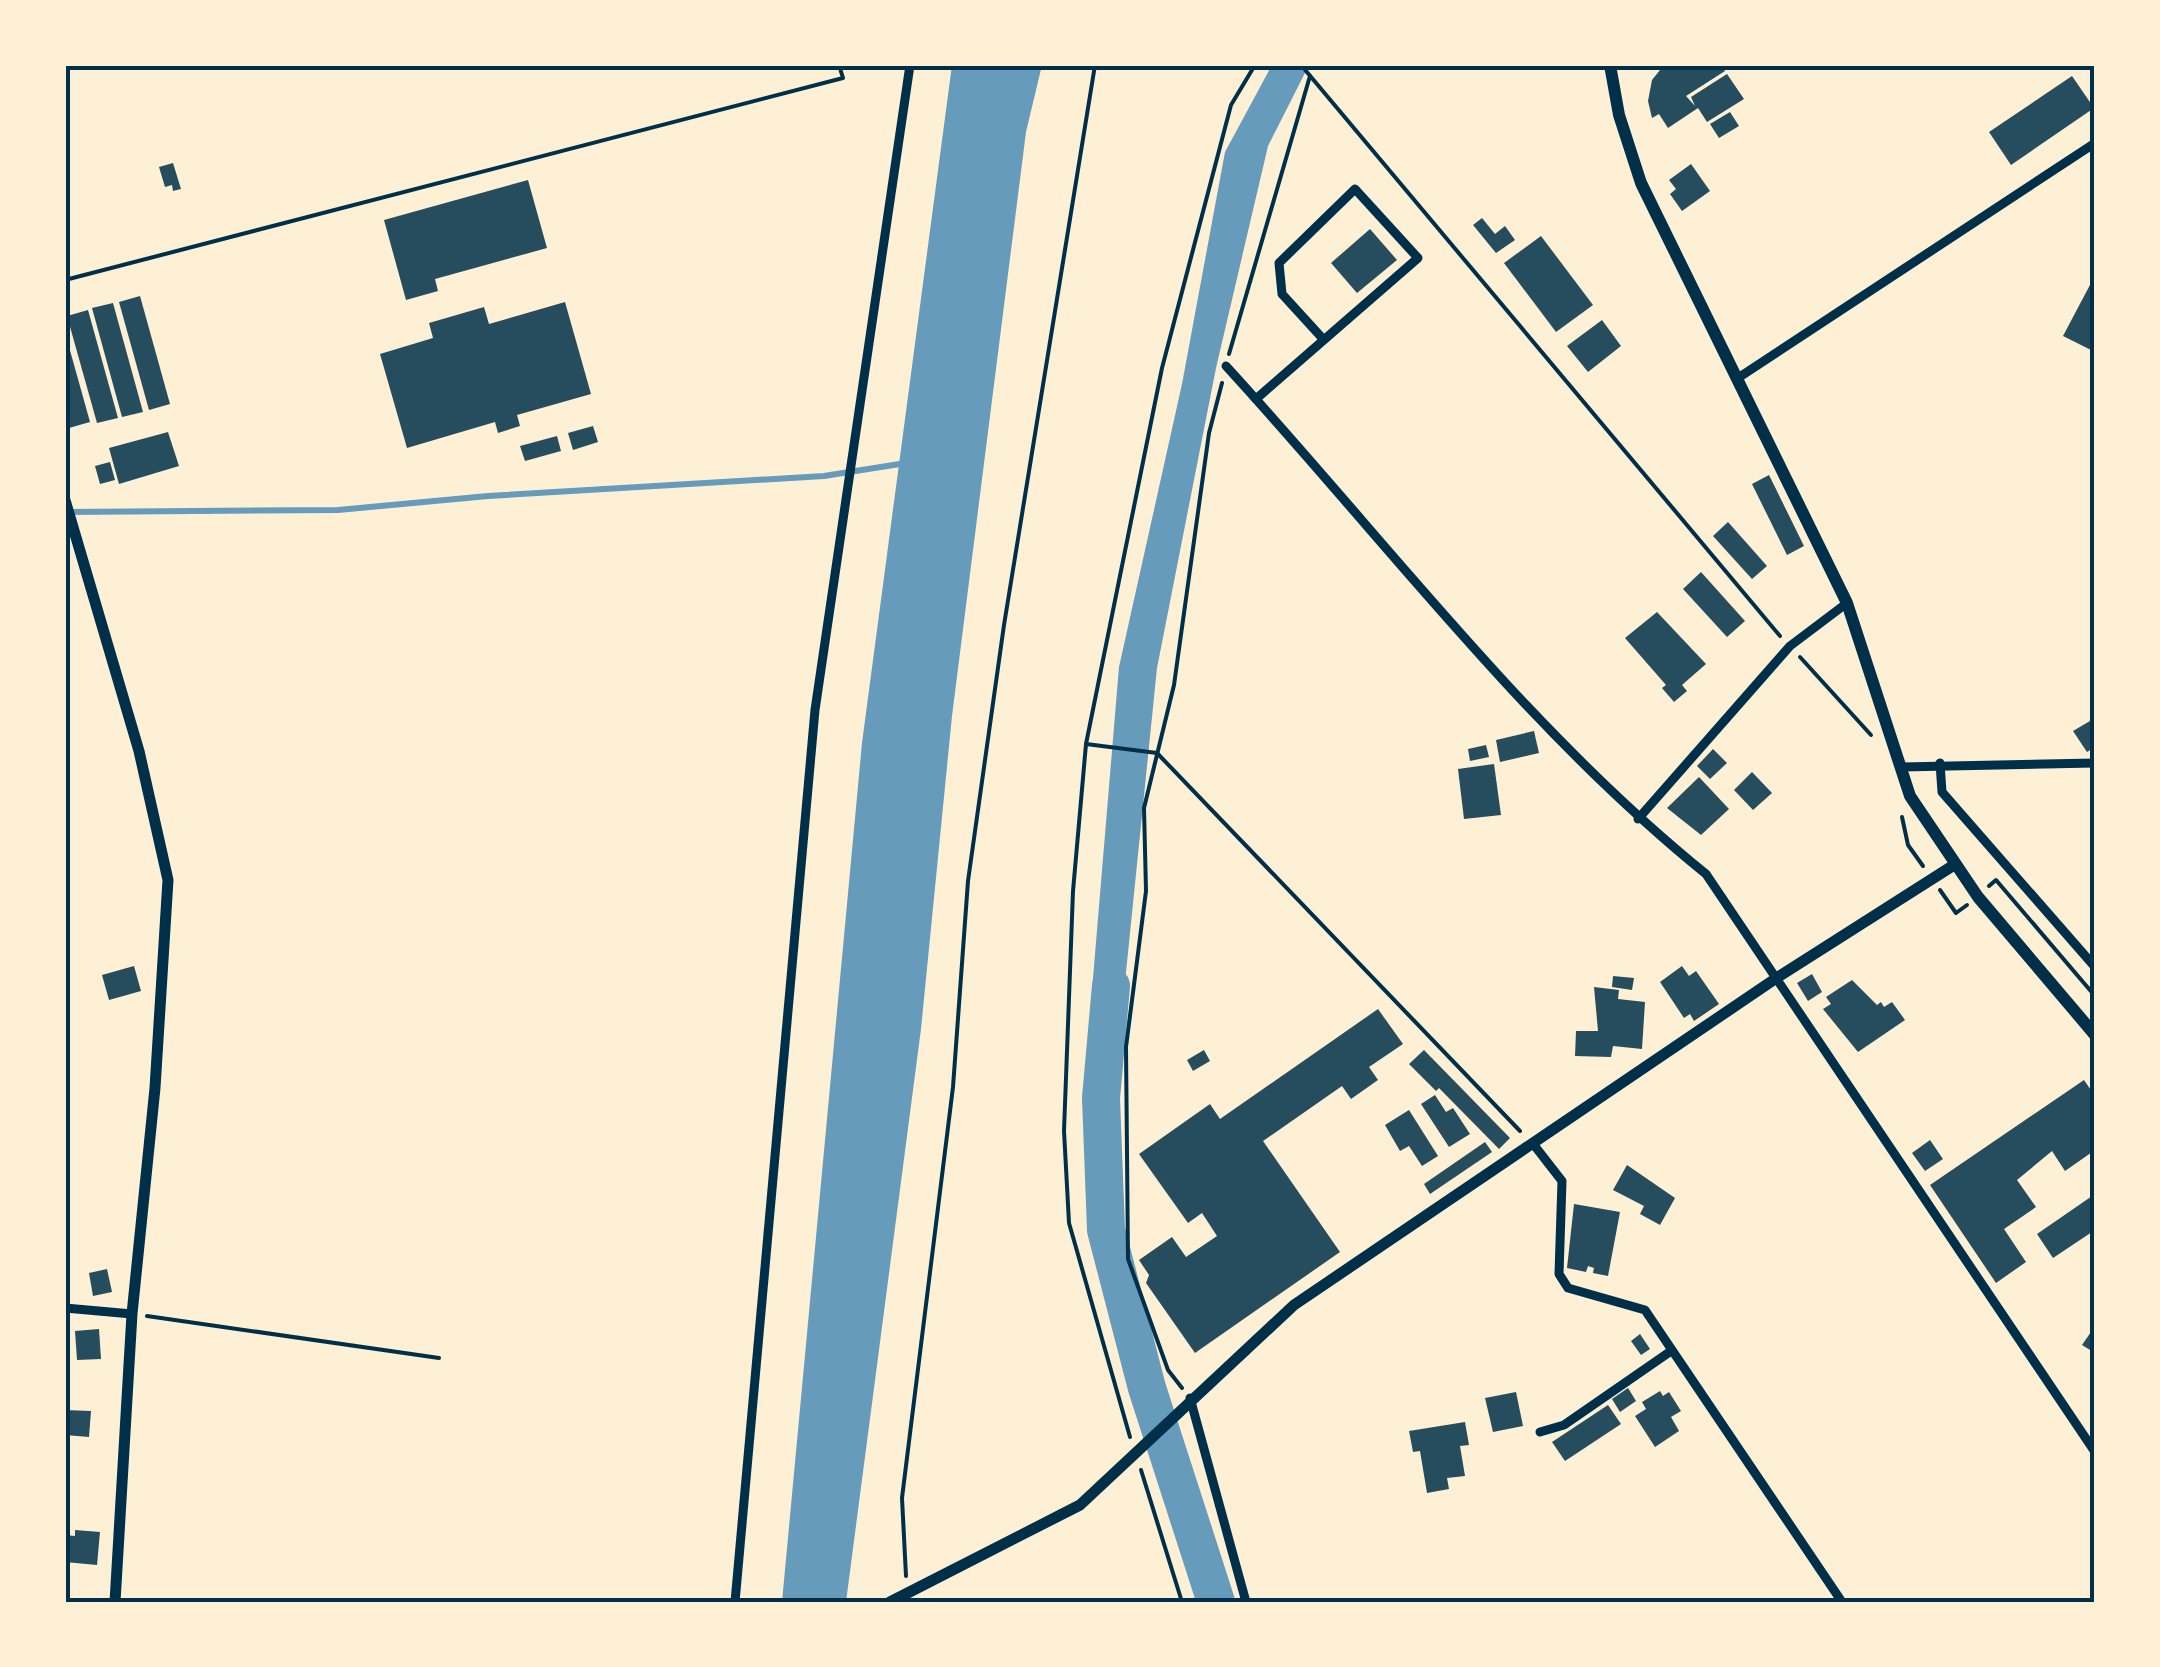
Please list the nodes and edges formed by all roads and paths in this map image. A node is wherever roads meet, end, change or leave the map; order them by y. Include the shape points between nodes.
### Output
1 (839, 65) edge
2 (910, 65) edge
3 (1095, 65) edge
4 (1255, 65) edge
5 (1301, 65) edge
6 (1610, 65) edge
7 (1310, 76) junction
8 (2095, 143) edge
9 (65, 280) edge
10 (1324, 340) junction
11 (1226, 366) junction
12 (1738, 378) junction
13 (1256, 399) junction
14 (65, 500) edge
15 (1848, 603) junction
16 (1790, 646) junction
17 (1877, 742) dead end
18 (1086, 744) junction
19 (1158, 753) junction
20 (1940, 763) junction
21 (2095, 763) edge
22 (1902, 767) junction
23 (1900, 809) dead end
24 (1638, 819) junction
25 (1954, 864) junction
26 (1932, 879) junction
27 (1978, 897) junction
28 (2095, 967) edge
29 (1776, 979) junction
30 (2095, 996) edge
31 (2095, 1035) edge
32 (1534, 1145) junction
33 (65, 1308) edge
34 (132, 1314) junction
35 (1671, 1351) junction
36 (439, 1358) dead end
37 (1190, 1398) junction
38 (1540, 1432) dead end
39 (1140, 1449) junction
40 (2095, 1452) edge
41 (910, 1592) junction
42 (115, 1602) edge
43 (734, 1602) edge
44 (890, 1602) edge
45 (1182, 1602) edge
46 (1246, 1602) edge
47 (1842, 1602) edge

1 - 9 path via 843,78
2 - 43 street via 816,710
3 - 41 path via 968,881 953,1087 902,1498
4 - 18 path via 1231,105 1162,368
5 - 7 path
6 - 12 main road via 1641,183
7 - 11 path
7 - 16 path
8 - 12 street
10 - 10 street via 1418,258 1356,189 1280,262 1282,294
10 - 13 street
11 - 13 street
11 - 19 path via 1209,433 1174,685
12 - 15 main road
13 - 24 street via 1551,731
14 - 34 street via 139,751 168,880
15 - 16 street
15 - 22 main road
16 - 17 path
16 - 24 street
18 - 19 path
18 - 39 path via 1064,1114 1069,1223
19 - 32 path
19 - 37 path via 1144,808 1146,891 1126,1047 1128,1259 1168,1370
20 - 21 street
20 - 22 street
20 - 28 street via 1942,792
22 - 25 main road via 1910,796
23 - 26 path via 1908,845
24 - 29 street via 1706,874
25 - 26 street
25 - 27 main road
26 - 27 path via 1956,913
26 - 29 street
27 - 30 path via 1996,880
27 - 31 main road
29 - 32 street
29 - 40 street
32 - 35 street via 1562,1182 1557,1249 1568,1288 1644,1310
32 - 37 street via 1294,1305
33 - 34 street
34 - 36 path
34 - 42 street
35 - 38 street via 1564,1425
35 - 47 street
37 - 39 street
37 - 46 street
39 - 41 street via 1080,1505
39 - 45 path
41 - 44 street

